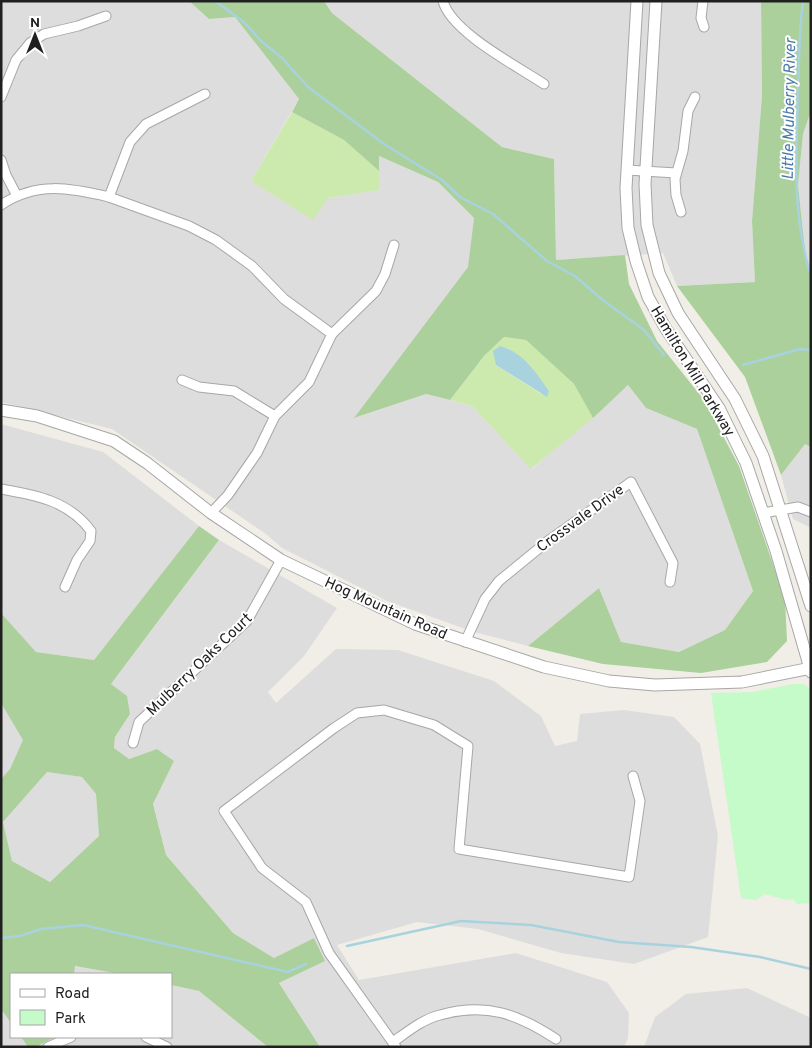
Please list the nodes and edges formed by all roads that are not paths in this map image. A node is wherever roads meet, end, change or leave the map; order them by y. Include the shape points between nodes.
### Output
1 (443, 1) edge
2 (637, 1) edge
3 (656, 1) edge
4 (703, 1) edge
5 (106, 16) dead end
6 (704, 27) dead end
7 (544, 84) dead end
8 (205, 94) dead end
9 (1, 97) edge
10 (696, 97) dead end
11 (1, 160) edge
12 (627, 170) junction
13 (646, 171) junction
14 (676, 173) junction
15 (16, 194) junction
16 (109, 198) junction
17 (1, 204) edge
18 (681, 212) dead end
19 (394, 245) dead end
20 (332, 334) junction
21 (182, 380) dead end
22 (1, 410) edge
23 (275, 416) junction
24 (1, 489) edge
25 (781, 509) junction
26 (811, 512) edge
27 (211, 513) junction
28 (763, 513) junction
29 (281, 560) junction
30 (670, 582) dead end
31 (65, 587) dead end
32 (811, 606) edge
33 (465, 642) junction
34 (810, 669) edge
35 (133, 743) dead end
36 (632, 776) dead end
37 (69, 1038) edge
38 (149, 1038) edge
39 (556, 1040) dead end
40 (394, 1044) edge
41 (48, 1047) edge
42 (167, 1047) edge

1 - 7 street via 445,9 460,28
2 - 12 street, Hamilton Mill Parkway
3 - 13 street, Hamilton Mill Parkway
4 - 6 street via 701,18
5 - 9 street via 44,34 30,43 16,60
8 - 16 street via 146,124 130,142
10 - 14 street via 688,111 683,151
11 - 15 street
12 - 13 street
12 - 28 street, Hamilton Mill Parkway via 628,228 648,297 719,408 746,463
13 - 14 street
13 - 25 street, Hamilton Mill Parkway via 647,225 659,273 678,313 735,399 763,456
14 - 18 street via 676,196
15 - 16 street via 45,188 76,190
15 - 17 street
16 - 20 street via 189,226 216,240 252,266 284,299
19 - 20 street via 376,290
20 - 23 street via 309,382
21 - 23 street via 199,387 234,391
22 - 27 street, Hog Mountain Road via 37,416 114,441
23 - 27 street via 257,453 228,495
24 - 31 street via 54,501 69,509 91,531 90,541
25 - 26 street via 798,507
25 - 28 street
25 - 32 street, Hamilton Mill Parkway
27 - 29 street, Hog Mountain Road
28 - 34 street, Hamilton Mill Parkway
29 - 33 street, Hog Mountain Road via 416,624
29 - 35 street, Mulberry Oaks Court via 248,621 139,722
30 - 33 street, Crossvale Drive via 673,563 631,482 548,541 499,581 485,598
33 - 34 street, Hog Mountain Road via 544,667 609,681 655,685 742,682
36 - 40 street via 640,801 629,877 459,849 468,746 434,725 384,710 357,713 224,811 262,868 306,902 329,952
37 - 41 street
38 - 42 street
39 - 40 street via 529,1022 503,1012 471,1009 438,1015

